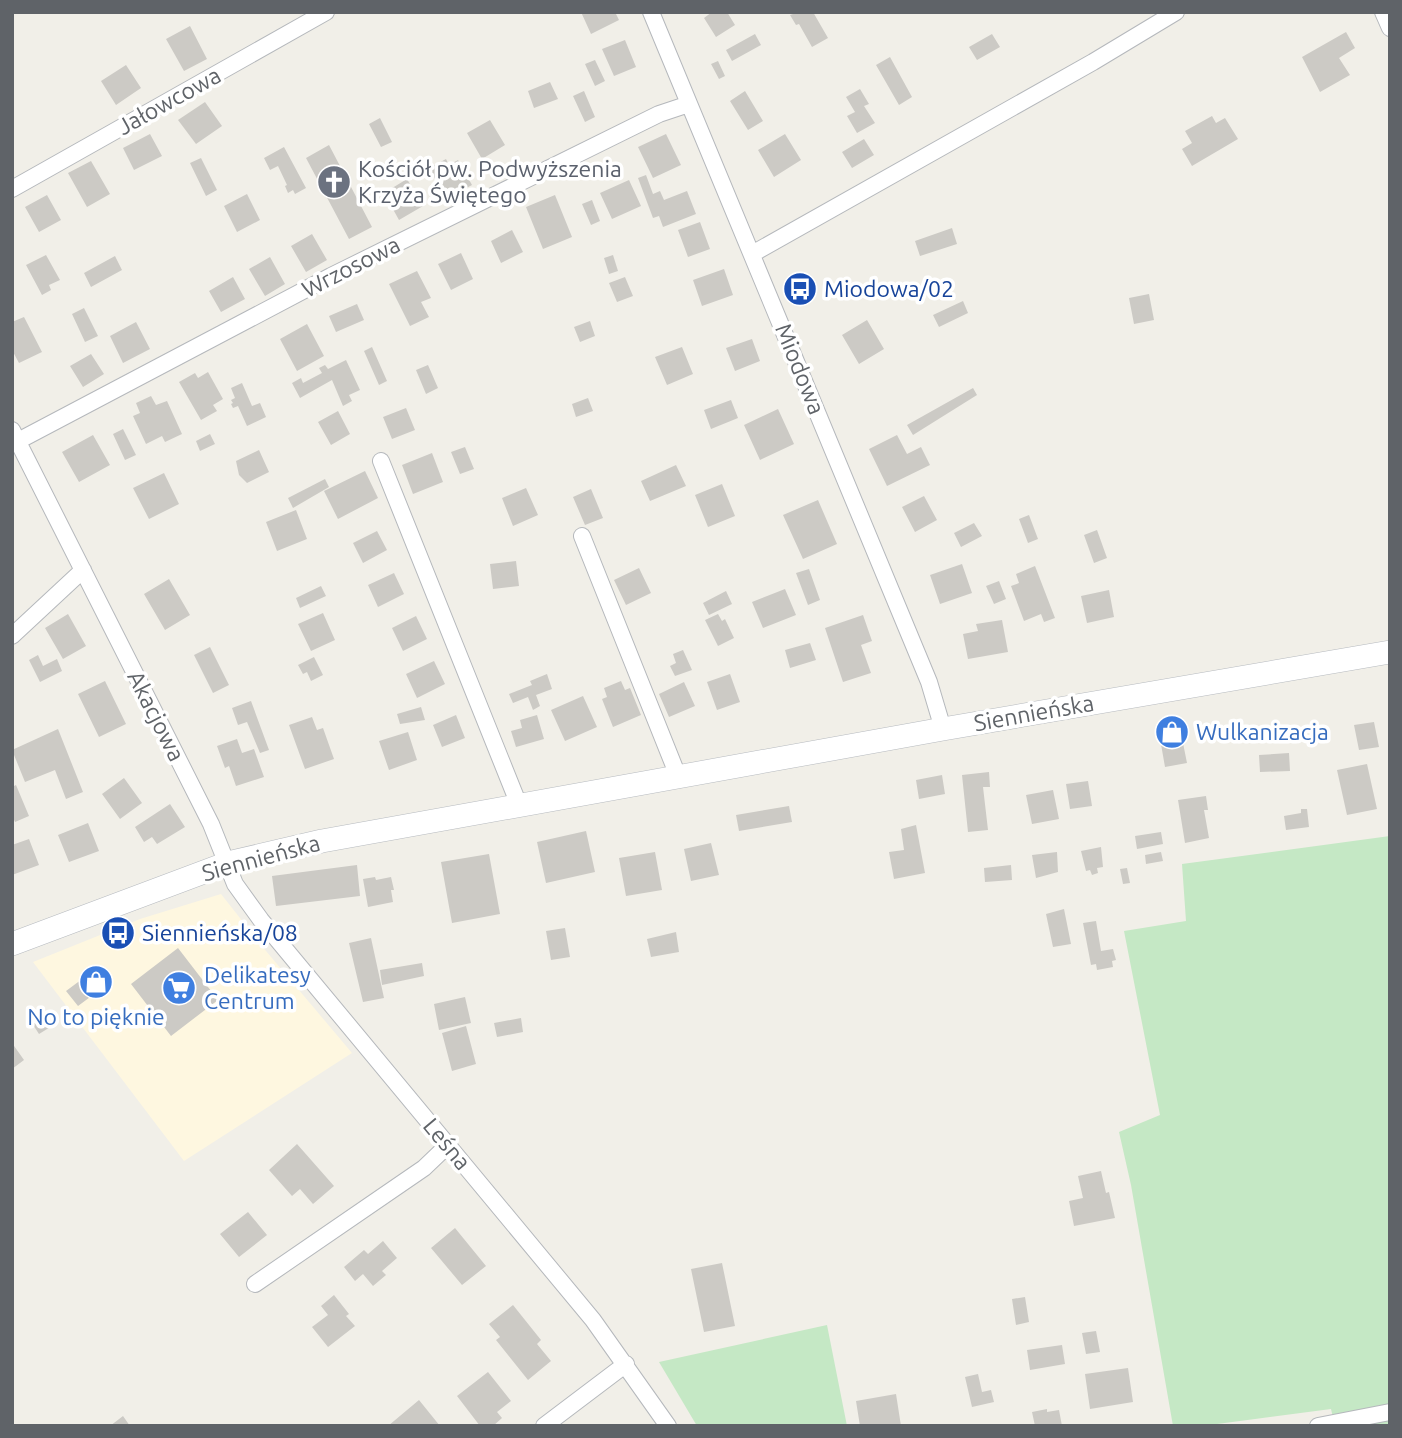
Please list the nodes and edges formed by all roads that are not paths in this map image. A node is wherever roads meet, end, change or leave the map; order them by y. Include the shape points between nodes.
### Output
1 (326, 12) edge
2 (651, 12) edge
3 (1176, 12) edge
4 (1383, 12) edge
5 (1390, 28) edge
6 (689, 104) junction
7 (12, 189) edge
8 (752, 254) junction
9 (15, 435) edge
10 (381, 461) dead end
11 (582, 536) dead end
12 (83, 570) junction
13 (12, 636) edge
14 (1390, 652) edge
15 (943, 729) junction
16 (678, 776) junction
17 (519, 805) junction
18 (228, 863) junction
19 (12, 944) edge
20 (448, 1145) junction
21 (256, 1284) dead end
22 (626, 1364) junction
23 (1390, 1412) edge
24 (544, 1426) edge
25 (668, 1426) edge
26 (1318, 1426) edge

1 - 7 street, Jałowcowa
2 - 6 street, Miodowa
3 - 8 street
4 - 5 street
6 - 8 street, Miodowa
6 - 9 street, Wrzosowa via 659,114
8 - 15 street, Miodowa via 935,696
9 - 12 street, Akacjowa
10 - 17 street
11 - 16 street
12 - 13 street
12 - 18 street, Akacjowa
14 - 15 main road, Siennieńska
15 - 16 main road, Siennieńska
16 - 17 main road, Siennieńska
17 - 18 main road, Siennieńska
18 - 19 main road, Siennieńska
18 - 20 street, Leśna via 235,884 261,920
20 - 21 street via 424,1168
20 - 22 street, Leśna
22 - 24 street
22 - 25 street, Leśna
23 - 26 street

